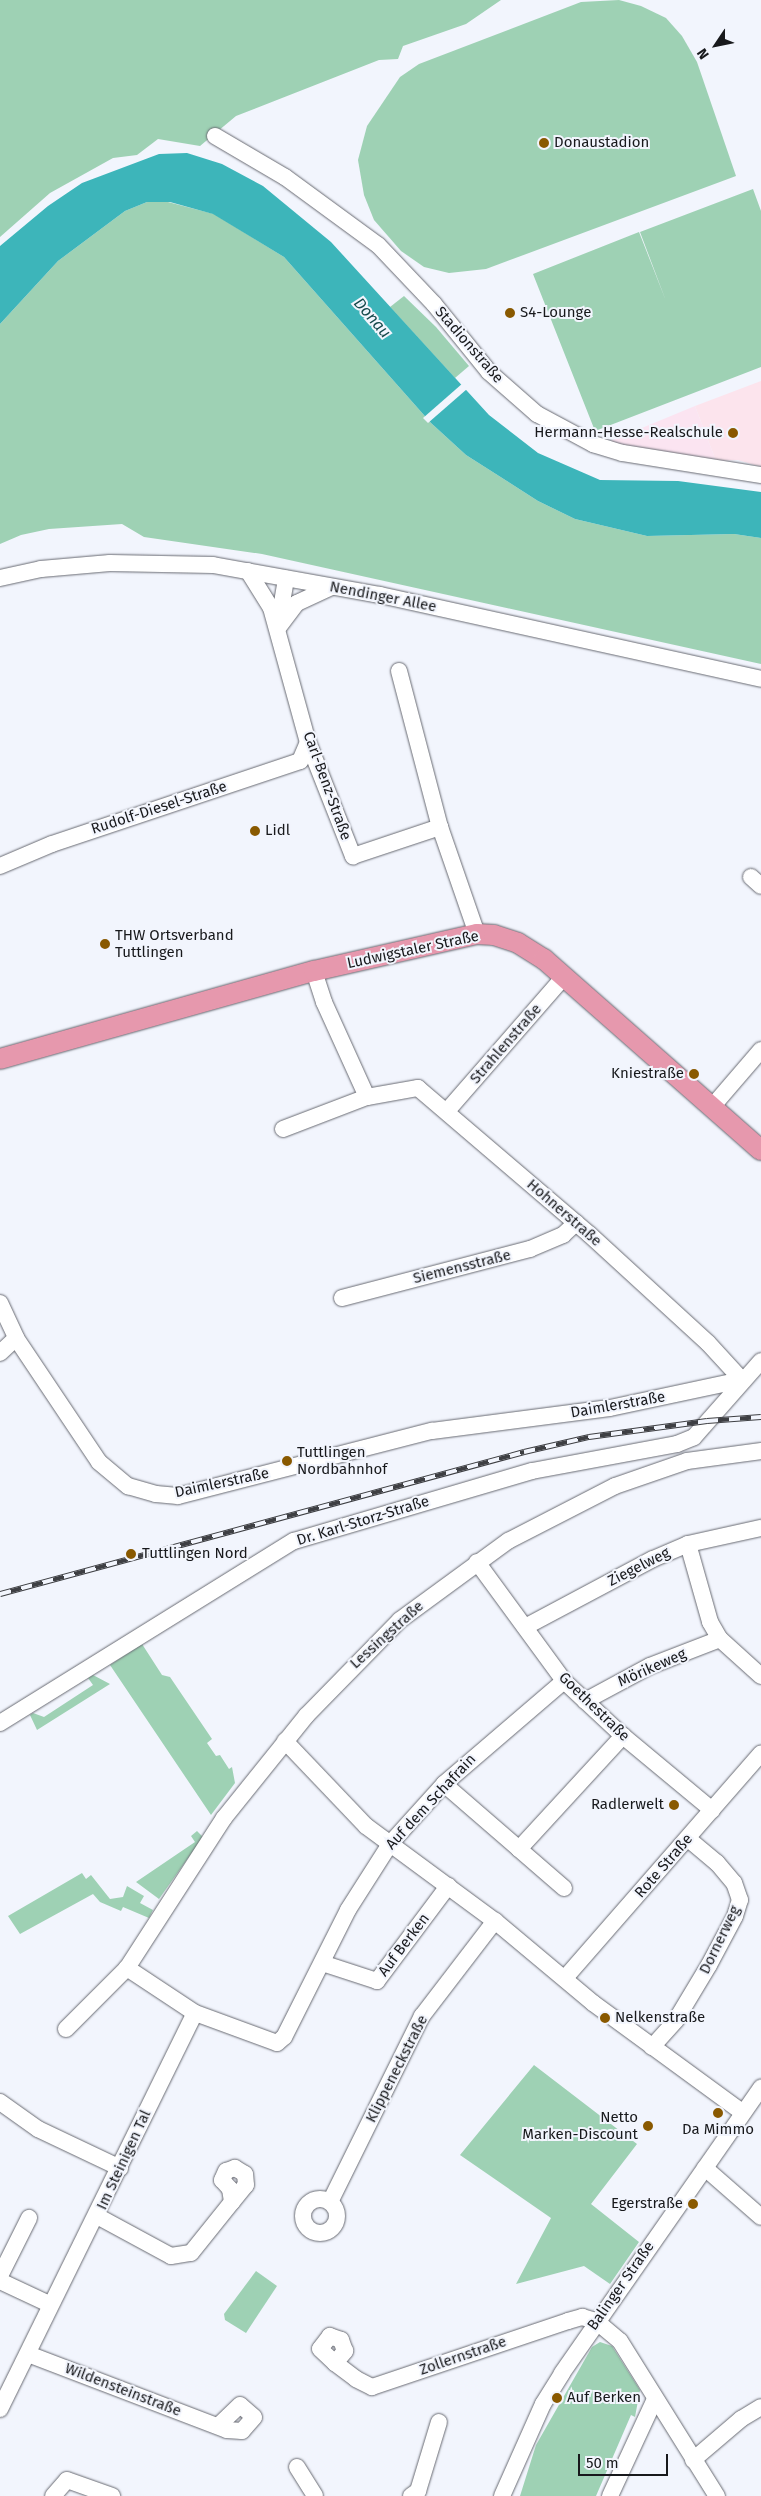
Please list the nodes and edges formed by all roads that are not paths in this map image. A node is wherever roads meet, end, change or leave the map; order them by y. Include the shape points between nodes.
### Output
1 (215, 136) dead end
2 (761, 475) edge
3 (248, 571) junction
4 (0, 578) edge
5 (286, 579) junction
6 (332, 587) junction
7 (270, 608) junction
8 (278, 628) junction
9 (399, 671) dead end
10 (761, 679) edge
11 (308, 742) junction
12 (440, 827) junction
13 (0, 866) edge
14 (477, 934) junction
15 (314, 971) junction
16 (564, 977) junction
17 (761, 1050) edge
18 (0, 1059) edge
19 (367, 1097) junction
20 (712, 1107) junction
21 (447, 1111) junction
22 (283, 1129) dead end
23 (761, 1150) edge
24 (576, 1223) junction
25 (342, 1298) dead end
26 (0, 1303) edge
27 (16, 1338) junction
28 (0, 1354) edge
29 (761, 1361) edge
30 (742, 1380) junction
31 (761, 1451) edge
32 (761, 1528) edge
33 (688, 1544) junction
34 (477, 1562) junction
35 (525, 1627) junction
36 (720, 1639) junction
37 (761, 1676) edge
38 (564, 1680) junction
39 (585, 1701) junction
40 (0, 1723) edge
41 (623, 1736) junction
42 (285, 1741) junction
43 (761, 1753) edge
44 (444, 1784) junction
45 (712, 1810) junction
46 (688, 1839) junction
47 (390, 1844) junction
48 (519, 1849) junction
49 (448, 1886) junction
50 (564, 1888) dead end
51 (495, 1921) junction
52 (322, 1963) junction
53 (127, 1968) junction
54 (565, 1978) junction
55 (195, 2013) junction
56 (66, 2029) dead end
57 (652, 2047) junction
58 (761, 2088) edge
59 (0, 2102) edge
60 (742, 2112) junction
61 (120, 2168) junction
62 (705, 2168) junction
63 (232, 2202) dead end
64 (330, 2202) dead end
65 (97, 2216) junction
66 (761, 2217) edge
67 (29, 2218) dead end
68 (6, 2248) edge
69 (0, 2276) edge
70 (0, 2281) edge
71 (51, 2305) junction
72 (596, 2321) junction
73 (28, 2354) junction
74 (335, 2364) dead end
75 (654, 2399) junction
76 (761, 2407) edge
77 (0, 2410) edge
78 (439, 2422) dead end
79 (218, 2426) dead end
80 (693, 2460) junction
81 (297, 2467) dead end
82 (53, 2496) edge
83 (112, 2496) edge
84 (315, 2496) edge
85 (411, 2496) edge
86 (502, 2496) edge
87 (610, 2496) edge
88 (717, 2496) edge

1 - 2 street, Stadionstraße via 285,177 378,245 434,304 489,372 536,414 593,444 623,453
3 - 4 street, Nendinger Allee via 213,564 110,563 41,569
3 - 5 street, Nendinger Allee
3 - 7 street, Carl-Benz-Straße
5 - 6 street, Nendinger Allee
5 - 7 street via 272,590
5 - 8 street, Carl-Benz-Straße
6 - 8 street via 297,604
6 - 10 street, Nendinger Allee
7 - 8 street, Carl-Benz-Straße
8 - 11 street, Carl-Benz-Straße
9 - 12 street
11 - 12 street, Carl-Benz-Straße via 353,856
11 - 13 street, Rudolf-Diesel-Straße via 300,761 52,844
12 - 14 street
14 - 15 main road, Ludwigstaler Straße
14 - 16 main road, Ludwigstaler Straße via 494,935 518,943 544,959
15 - 18 main road, Ludwigstaler Straße
15 - 19 street via 324,1002
16 - 20 main road, Ludwigstaler Straße
16 - 21 street, Strahlenstraße
17 - 20 street
19 - 21 street, Hohnerstraße via 418,1088
19 - 22 street, Hohnerstraße
20 - 23 main road, Ludwigstaler Straße
21 - 24 street, Hohnerstraße
24 - 25 street, Siemensstraße via 562,1235 530,1249
24 - 30 street, Hohnerstraße via 708,1343
26 - 27 street, Daimlerstraße
27 - 28 street
27 - 30 street, Daimlerstraße via 99,1462 128,1486 178,1496 432,1432 610,1408
29 - 30 street, Dr. Karl-Storz-Straße
30 - 40 street, Dr. Karl-Storz-Straße via 694,1437 677,1444 532,1471 294,1541
31 - 34 street, Lessingstraße via 687,1461 645,1473 538,1525
32 - 33 street, Ziegelweg
33 - 35 street, Ziegelweg via 652,1559
33 - 36 street via 710,1622
34 - 35 street, Goethestraße
34 - 42 street, Lessingstraße via 394,1626
35 - 38 street, Goethestraße
36 - 37 street
36 - 39 street, Mörikeweg via 650,1666
38 - 39 street, Goethestraße
38 - 44 street, Auf dem Schafrain
39 - 41 street, Goethestraße
41 - 45 street, Goethestraße
41 - 48 street
42 - 47 street via 366,1826
42 - 53 street, Lessingstraße via 224,1818
43 - 45 street, Rote Straße
44 - 47 street, Auf dem Schafrain
44 - 48 street
45 - 46 street, Rote Straße
46 - 54 street, Rote Straße
46 - 57 street, Dornerweg via 717,1863 734,1883 740,1900 709,1966 676,2020
47 - 49 street
47 - 52 street, Auf dem Schafrain via 348,1910
48 - 50 street
49 - 51 street
49 - 52 street, Auf Berken via 377,1981
51 - 54 street
51 - 64 street, Klippeneckstraße via 422,2016
52 - 55 street, Auf dem Schafrain via 284,2037 277,2043
53 - 55 street
53 - 56 street, Lessingstraße
54 - 57 street
55 - 61 street, Im Steinigen Tal
57 - 60 street
58 - 60 street, Balinger Straße
59 - 61 street via 38,2129
60 - 62 street, Balinger Straße
61 - 65 street, Im Steinigen Tal
62 - 66 street
62 - 72 street, Balinger Straße
63 - 65 street via 191,2253 171,2256
65 - 71 street, Im Steinigen Tal
67 - 68 street
68 - 69 street
70 - 71 street
71 - 73 street, Im Steinigen Tal
72 - 74 street, Zollernstraße via 582,2317 568,2321 372,2387
72 - 75 street via 620,2341
72 - 86 street, Balinger Straße via 544,2404
73 - 77 street, Im Steinigen Tal
73 - 79 street, Wildensteinstraße
75 - 80 street
75 - 87 street
76 - 80 street via 741,2419
78 - 85 street via 418,2491
80 - 88 street
81 - 84 street
82 - 83 street via 66,2480

